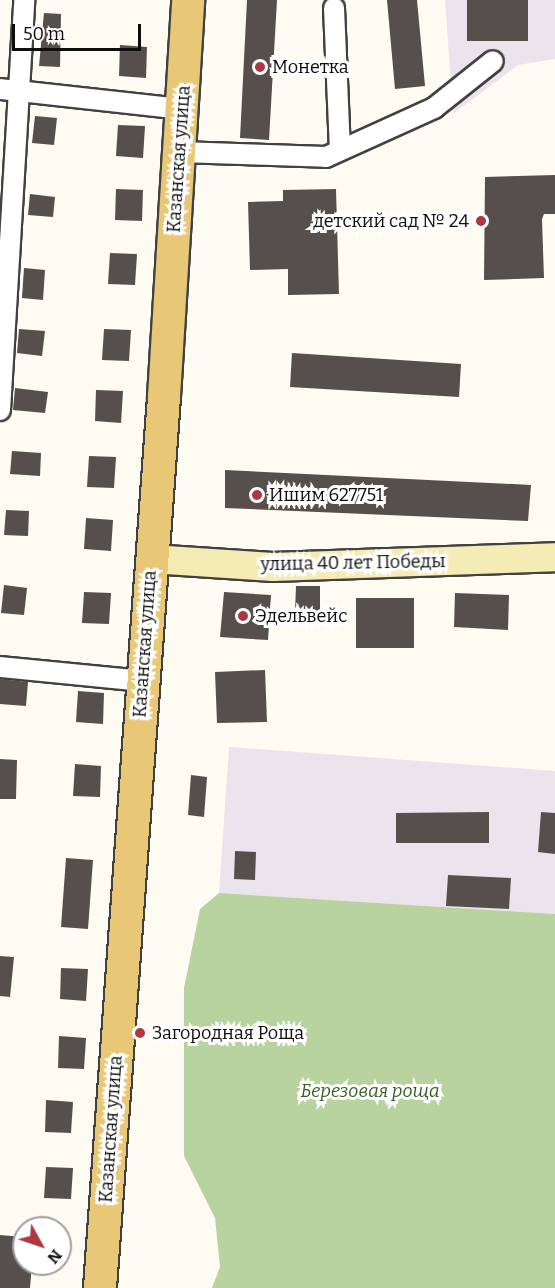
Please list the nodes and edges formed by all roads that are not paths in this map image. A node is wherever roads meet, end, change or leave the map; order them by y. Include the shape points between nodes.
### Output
1 (24, 0) edge
2 (188, 0) edge
3 (334, 8) dead end
4 (493, 61) dead end
5 (9, 91) edge
6 (182, 109) junction
7 (340, 150) junction
8 (179, 152) junction
9 (0, 410) edge
10 (555, 557) edge
11 (151, 559) junction
12 (0, 667) edge
13 (143, 681) junction
14 (100, 1288) edge

1 - 5 street
2 - 6 main road, Казанская улица
3 - 7 street
4 - 7 street via 434,108
5 - 6 street
5 - 9 street
6 - 8 main road, Казанская улица
7 - 8 street via 326,157
8 - 11 main road, Казанская улица
10 - 11 street, улица 40 лет Победы via 273,567
11 - 13 main road, Казанская улица
12 - 13 street
13 - 14 main road, Казанская улица

